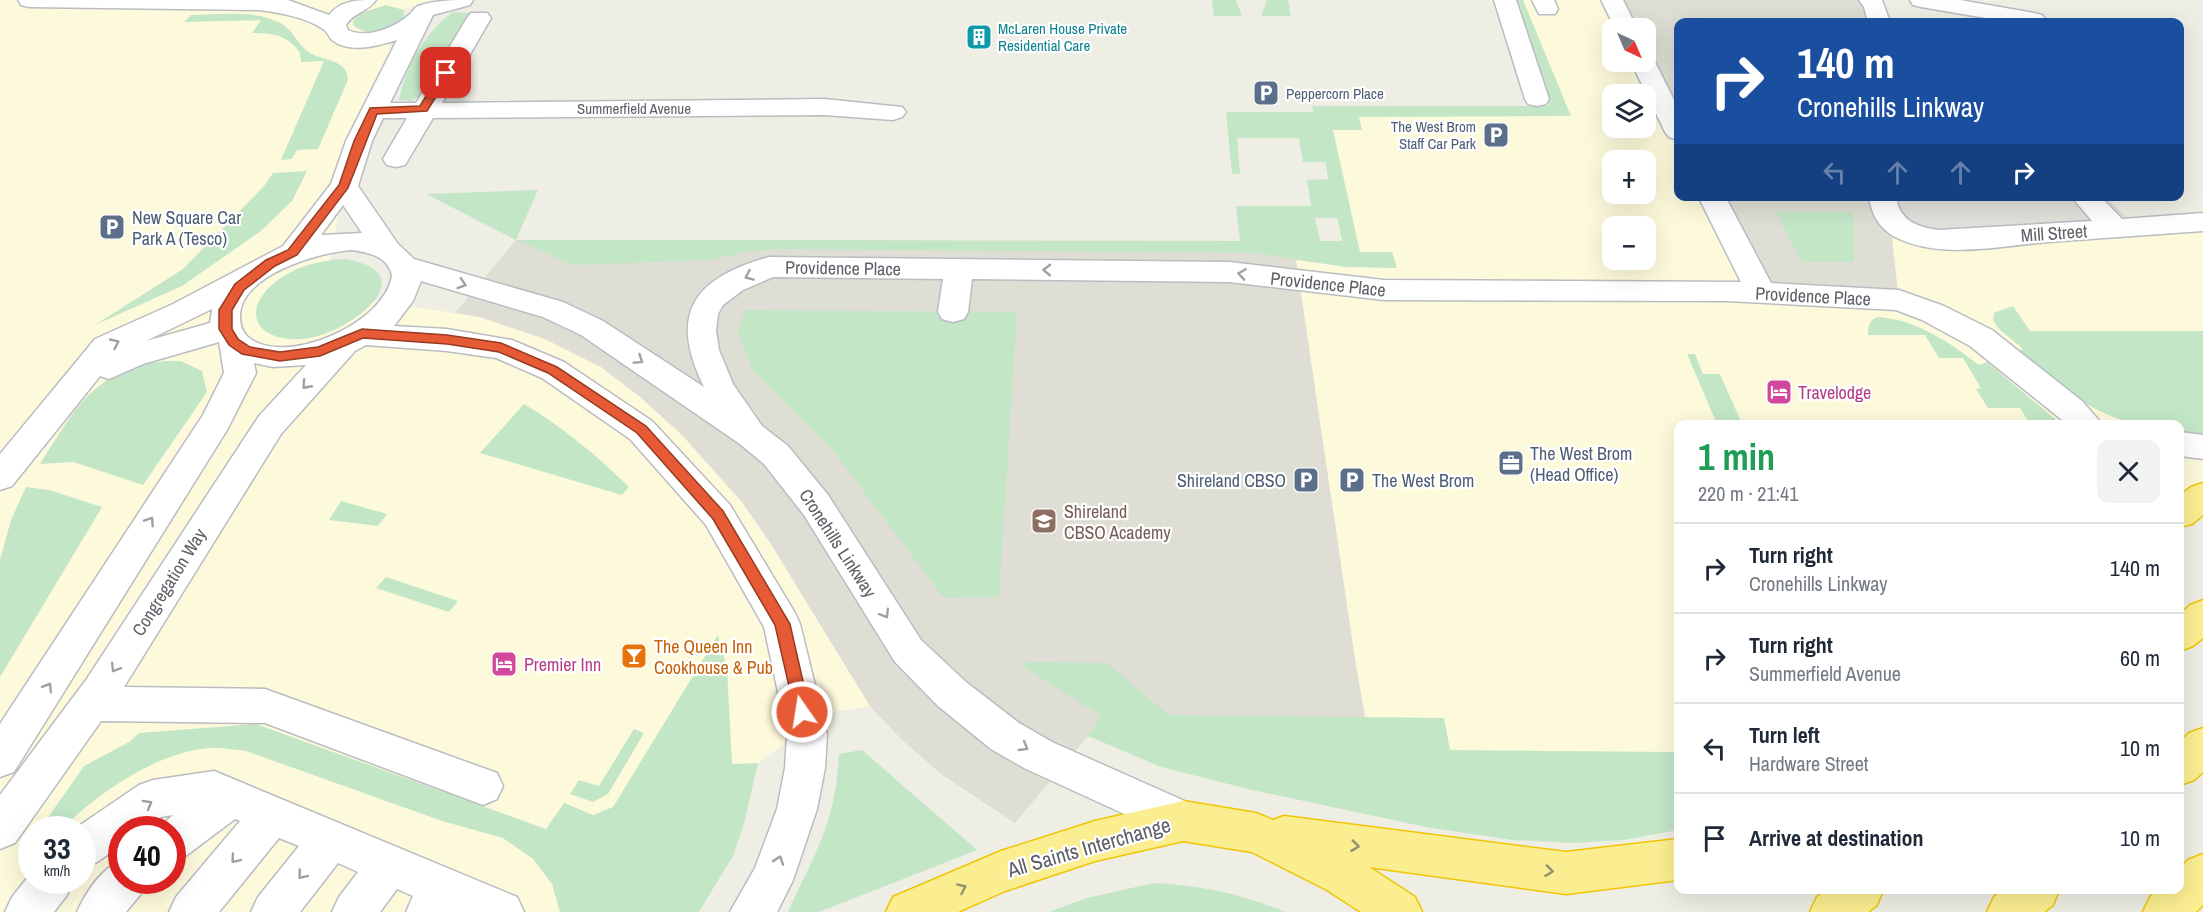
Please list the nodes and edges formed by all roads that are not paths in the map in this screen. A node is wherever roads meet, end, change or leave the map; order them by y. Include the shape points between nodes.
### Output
1 (29, 0) edge
2 (365, 0) edge
3 (462, 0) edge
4 (1505, 0) edge
5 (1612, 0) edge
6 (1870, 0) edge
7 (1921, 0) edge
8 (2014, 0) edge
9 (420, 10) edge
10 (479, 18) dead end
11 (1621, 18) edge
12 (1878, 18) edge
13 (2019, 18) edge
14 (2032, 18) edge
15 (337, 30) junction
16 (1648, 72) edge
17 (379, 99) junction
18 (1537, 99) dead end
19 (423, 109) junction
20 (893, 112) dead end
21 (1674, 124) edge
22 (396, 159) dead end
23 (344, 186) junction
24 (1714, 201) edge
25 (1882, 201) edge
26 (2089, 201) edge
27 (2203, 222) edge
28 (2117, 230) junction
29 (293, 252) junction
30 (396, 257) junction
31 (959, 269) junction
32 (254, 274) junction
33 (1761, 293) junction
34 (953, 312) dead end
35 (229, 335) junction
36 (354, 338) junction
37 (75, 384) junction
38 (2079, 417) edge
39 (751, 435) junction
40 (2184, 445) edge
41 (2203, 447) edge
42 (0, 477) edge
43 (2203, 496) edge
44 (2184, 511) edge
45 (2203, 616) edge
46 (2184, 632) edge
47 (92, 704) junction
48 (2203, 746) edge
49 (6, 750) edge
50 (2184, 763) edge
51 (483, 786) dead end
52 (232, 797) junction
53 (272, 814) junction
54 (1183, 821) junction
55 (0, 829) edge
56 (186, 831) edge
57 (1256, 832) junction
58 (96, 838) edge
59 (331, 839) junction
60 (1674, 860) edge
61 (390, 863) junction
62 (2203, 875) edge
63 (41, 894) edge
64 (114, 894) edge
65 (1857, 894) edge
66 (2033, 894) edge
67 (2183, 894) edge
68 (2184, 894) edge
69 (437, 900) edge
70 (27, 912) edge
71 (99, 912) edge
72 (191, 912) edge
73 (273, 912) edge
74 (354, 912) edge
75 (502, 912) edge
76 (752, 912) edge
77 (908, 912) edge
78 (1400, 912) edge
79 (1832, 912) edge
80 (2009, 912) edge
81 (2165, 912) edge

1 - 15 street via 260,3 289,7
2 - 15 street via 343,11
3 - 9 street
4 - 18 street
5 - 11 street
6 - 12 street
7 - 13 street
8 - 14 street
9 - 15 street via 404,30 375,39 359,40
9 - 17 street, Cronehills Linkway
10 - 19 street
15 - 17 street via 373,58
16 - 21 street
17 - 19 street, Summerfield Avenue
17 - 23 street, Cronehills Linkway
19 - 20 street, Summerfield Avenue via 824,107
19 - 22 street
23 - 29 street, Cronehills Linkway
23 - 30 street
24 - 33 street
25 - 28 street, Mill Street via 1882,209 1890,220 1906,232 1927,238
26 - 28 street
27 - 28 street, Mill Street
29 - 30 street, Cronehills Linkway via 343,241 369,242
29 - 32 street, Cronehills Linkway
30 - 36 street via 407,279 398,302 386,316
30 -> 39 street, Cronehills Linkway via 470,287 554,309 573,318
33 -> 31 street, Providence Place via 1384,290 1228,272
31 - 34 street
31 -> 39 street, Providence Place via 769,267 729,285 711,299 702,321 704,351 715,384
32 - 35 street, Cronehills Linkway via 233,295 226,310
37 -> 32 street via 106,346
33 - 38 street, Providence Place via 1899,300 1933,313 1981,338
35 - 36 street via 247,350 280,357 320,351
35 - 37 street via 132,356
49 -> 35 street via 216,421 240,373
36 -> 47 street, Congregation Way via 270,425
76 -> 36 street via 772,880 797,809 807,734 782,624 718,515 641,429 553,370 501,348 447,340
37 - 42 street
39 -> 54 street, Cronehills Linkway via 776,455 816,505 908,651 952,694 1005,736 1038,755
40 - 41 street
43 - 44 highway
45 - 46 highway
47 - 51 street via 265,706
47 - 55 street, Congregation Way
48 - 50 highway
52 - 53 street
52 - 56 street
58 -> 52 street via 153,799 214,790
53 - 59 street
53 -> 72 street
54 - 57 highway, All Saints Interchange
77 -> 54 highway, All Saints Interchange via 1001,872 1095,841
57 -> 60 highway via 1566,873
57 - 78 highway, All Saints Interchange via 1342,874
59 - 61 street
59 -> 73 street
61 - 69 street
61 - 74 street
62 - 68 highway
63 - 70 street
64 - 71 street
65 - 79 highway
66 - 80 highway
67 - 81 highway
69 - 75 street

